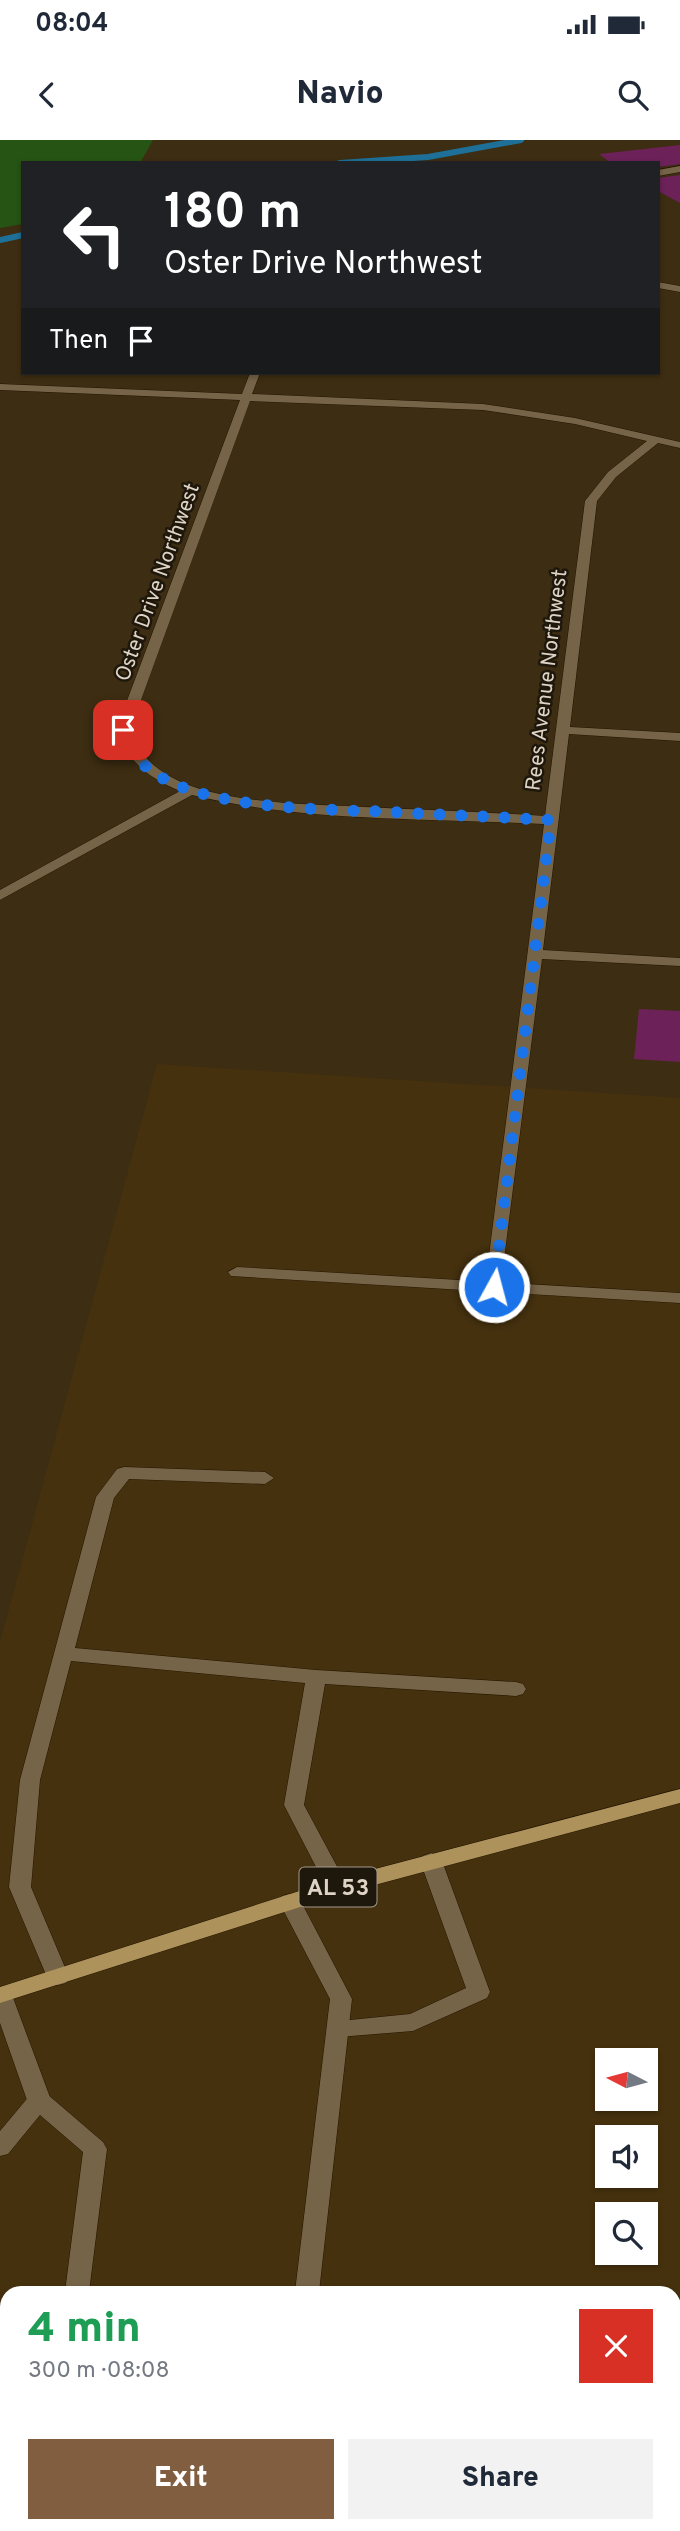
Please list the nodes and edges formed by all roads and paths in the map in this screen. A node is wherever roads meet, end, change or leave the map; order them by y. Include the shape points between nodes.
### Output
1 (680, 169) edge
2 (660, 173) edge
3 (660, 285) edge
4 (680, 289) edge
5 (254, 375) edge
6 (0, 387) edge
7 (246, 397) junction
8 (655, 440) junction
9 (680, 445) edge
10 (561, 730) junction
11 (680, 737) edge
12 (193, 789) junction
13 (551, 820) junction
14 (0, 896) edge
15 (535, 954) junction
16 (680, 962) edge
17 (237, 1272) dead end
18 (494, 1287) junction
19 (680, 1298) edge
20 (265, 1478) dead end
21 (63, 1654) junction
22 (316, 1677) junction
23 (516, 1689) dead end
24 (680, 1796) edge
25 (431, 1861) junction
26 (337, 1887) junction
27 (290, 1902) junction
28 (58, 1977) junction
29 (0, 1995) edge
30 (338, 2028) junction
31 (39, 2100) junction
32 (0, 2147) edge
33 (78, 2286) edge
34 (308, 2286) edge

1 - 2 street
3 - 4 street
5 - 7 street, Oster Drive Northwest
6 - 7 street
7 - 8 street via 483,407 575,421
7 - 12 street, Oster Drive Northwest via 123,730 131,751 146,767
8 - 9 street
8 - 10 street, Rees Avenue Northwest via 620,465 591,501
10 - 11 street
10 - 13 street, Rees Avenue Northwest
12 - 13 street, Oster Drive Northwest via 238,801 299,807
12 - 14 street
13 - 15 street, Rees Avenue Northwest
15 - 16 street
15 - 18 street, Rees Avenue Northwest
17 - 18 street
18 - 19 street
20 - 21 street via 124,1473 105,1497
21 - 22 street
21 - 28 street via 30,1780 20,1887
22 - 23 street
22 - 26 street via 294,1805
24 - 25 main road, AL 53
25 - 26 main road, AL 53
25 - 30 street via 479,1992 413,2022
26 - 27 main road, AL 53
27 - 28 main road, AL 53
27 - 30 street via 341,1999
28 - 29 main road, AL 53
29 - 31 street
30 - 34 street
31 - 32 street
31 - 33 street via 95,2149

